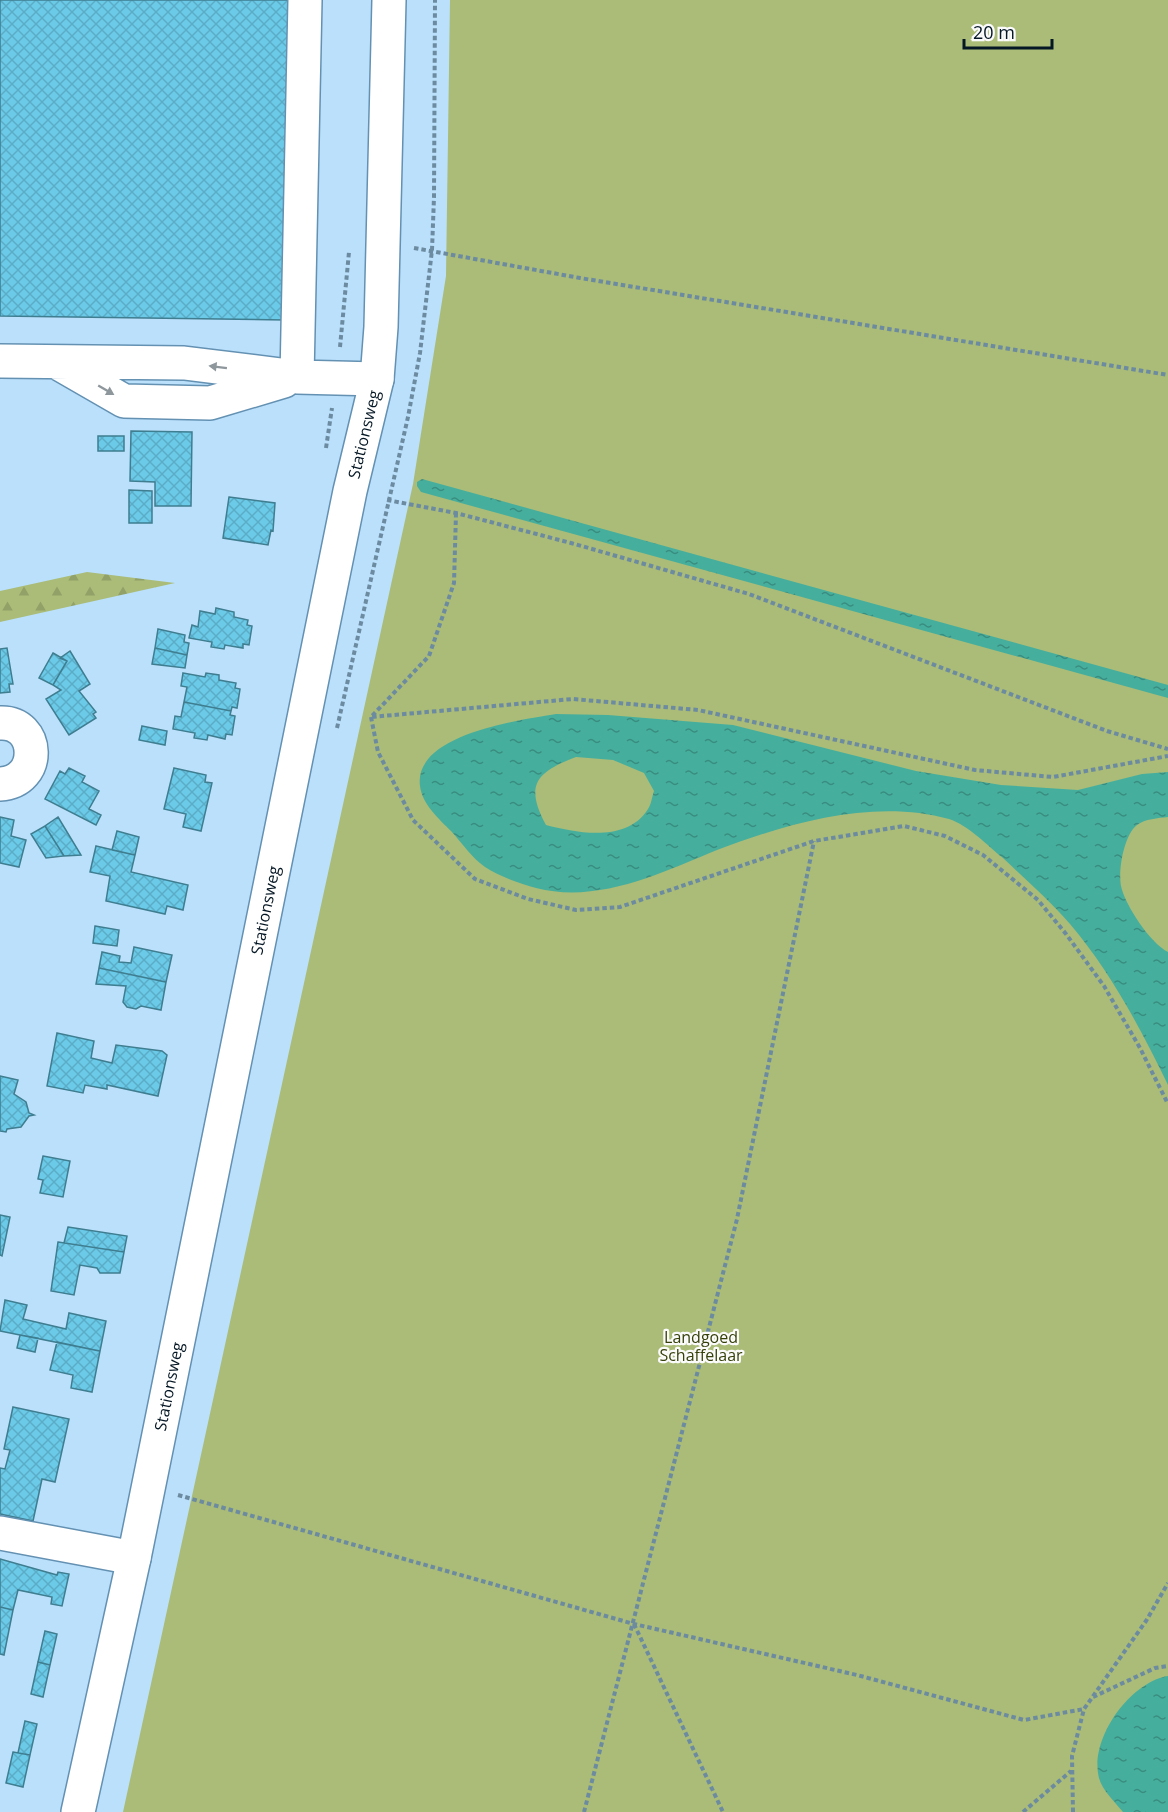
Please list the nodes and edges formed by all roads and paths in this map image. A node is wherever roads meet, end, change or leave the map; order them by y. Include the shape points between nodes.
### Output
1 (305, 0) edge
2 (389, 0) edge
3 (350, 241) dead end
4 (383, 245) junction
5 (0, 361) edge
6 (1168, 375) edge
7 (297, 377) junction
8 (336, 377) junction
9 (377, 379) junction
10 (325, 453) dead end
11 (388, 500) dead end
12 (456, 513) junction
13 (371, 717) junction
14 (0, 723) edge
15 (1168, 749) edge
16 (1168, 756) edge
17 (0, 784) edge
18 (814, 841) junction
19 (1168, 1104) edge
20 (170, 1493) dead end
21 (0, 1533) edge
22 (134, 1558) junction
23 (1168, 1583) edge
24 (634, 1624) junction
25 (1168, 1666) edge
26 (1092, 1698) junction
27 (1084, 1709) junction
28 (1071, 1770) junction
29 (78, 1812) edge
30 (584, 1812) edge
31 (723, 1812) edge
32 (1023, 1812) edge
33 (1073, 1812) edge

1 - 7 main road
2 - 4 main road, Stationsweg
3 - 8 path, Stationsweg
4 - 6 path via 432,250
4 - 9 main road, Stationsweg
5 - 7 main road via 55,362 124,401 210,403
7 - 8 main road
8 - 9 main road
8 - 10 path, Stationsweg
9 - 22 main road, Stationsweg via 350,491
11 - 12 path
12 - 13 path via 454,583 429,656
12 - 15 path via 749,594 1107,731
13 - 16 path via 573,699 698,710 975,770 1064,776
13 - 18 path via 378,752 413,820 475,879 528,899 576,910 620,906
14 - 17 main road via 23,732 31,759 23,775
18 - 19 path via 904,826 945,836 983,855 1038,900 1066,934 1104,986
18 - 24 path via 737,1219
20 - 24 path
21 - 22 main road
22 - 29 main road, Stationsweg
23 - 26 path
24 - 27 path via 857,1675 1024,1720
24 - 30 path
24 - 31 path
25 - 26 path via 1155,1668
26 - 27 path
27 - 28 path
28 - 32 path
28 - 33 path

